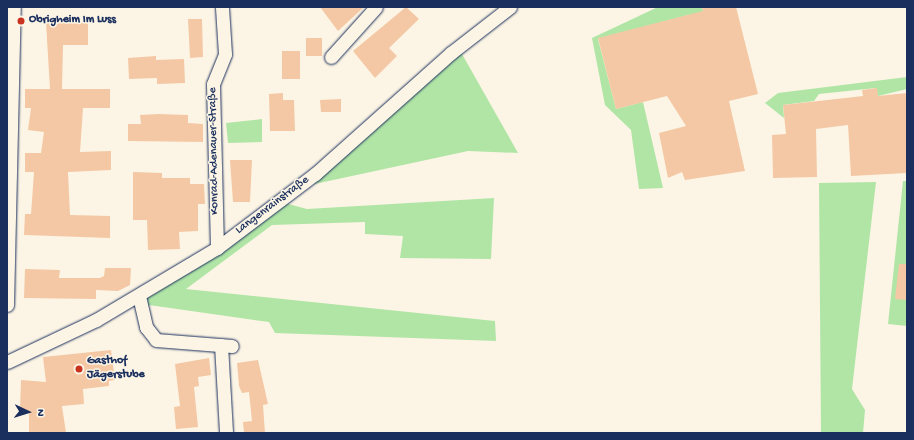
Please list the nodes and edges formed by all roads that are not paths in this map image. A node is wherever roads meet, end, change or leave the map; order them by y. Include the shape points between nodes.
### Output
1 (14, 7) edge
2 (222, 7) edge
3 (376, 7) edge
4 (510, 7) edge
5 (10, 38) edge
6 (331, 57) dead end
7 (7, 200) edge
8 (217, 248) junction
9 (139, 296) junction
10 (7, 305) edge
11 (7, 362) edge
12 (226, 433) edge

1 - 5 street
2 - 8 street, Konrad-Adenauer-Straße via 225,54 213,84
3 - 6 street
4 - 8 street, Langenrainstraße via 451,53 315,174
5 - 7 street
7 - 10 street
8 - 9 street, Langenrainstraße
9 - 11 street, Langenrainstraße
9 - 12 street via 146,327 156,340 227,346

